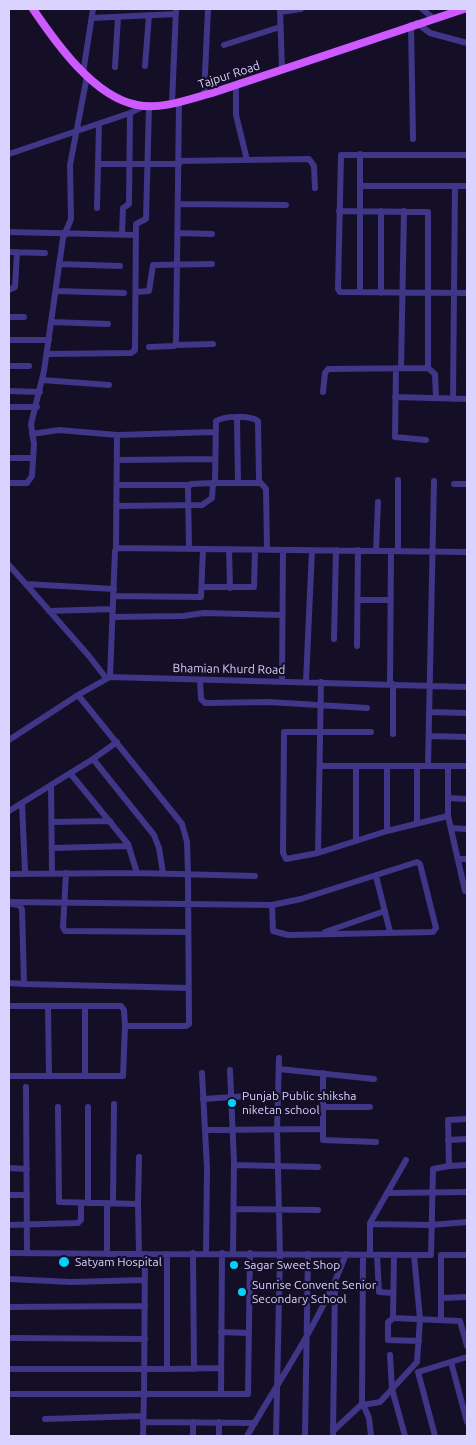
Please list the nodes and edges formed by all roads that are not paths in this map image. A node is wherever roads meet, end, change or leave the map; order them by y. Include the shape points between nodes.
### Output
1 (33, 9) edge
2 (93, 9) edge
3 (128, 9) edge
4 (208, 9) edge
5 (301, 9) edge
6 (422, 9) edge
7 (464, 9) edge
8 (280, 10) edge
9 (451, 10) edge
10 (162, 12) edge
11 (176, 12) edge
12 (149, 15) junction
13 (127, 16) junction
14 (118, 17) junction
15 (92, 18) junction
16 (433, 18) junction
17 (414, 24) junction
18 (280, 27) junction
19 (467, 43) edge
20 (224, 45) dead end
21 (146, 66) dead end
22 (115, 67) dead end
23 (282, 69) junction
24 (85, 74) junction
25 (236, 85) junction
26 (204, 95) junction
27 (175, 102) junction
28 (146, 106) junction
29 (130, 113) junction
30 (99, 124) junction
31 (76, 132) junction
32 (413, 139) dead end
33 (9, 154) edge
34 (360, 154) junction
35 (467, 155) edge
36 (247, 160) junction
37 (179, 163) junction
38 (98, 164) junction
39 (130, 164) junction
40 (147, 164) junction
41 (360, 186) junction
42 (455, 186) junction
43 (467, 186) edge
44 (316, 188) dead end
45 (179, 204) junction
46 (286, 205) dead end
47 (97, 208) dead end
48 (339, 211) junction
49 (360, 211) junction
50 (381, 211) junction
51 (404, 211) junction
52 (9, 232) edge
53 (65, 232) junction
54 (179, 233) junction
55 (122, 234) junction
56 (212, 234) dead end
57 (136, 235) junction
58 (9, 252) edge
59 (17, 252) junction
60 (45, 253) dead end
61 (59, 264) junction
62 (178, 264) junction
63 (212, 264) dead end
64 (120, 266) dead end
65 (9, 290) edge
66 (56, 292) junction
67 (136, 292) junction
68 (360, 292) junction
69 (381, 292) junction
70 (404, 292) junction
71 (427, 292) junction
72 (454, 292) junction
73 (467, 292) edge
74 (124, 293) dead end
75 (9, 317) edge
76 (24, 317) dead end
77 (51, 322) junction
78 (108, 324) dead end
79 (9, 340) edge
80 (48, 340) junction
81 (213, 344) dead end
82 (176, 345) junction
83 (149, 347) dead end
84 (47, 354) junction
85 (9, 366) edge
86 (29, 366) dead end
87 (398, 368) junction
88 (428, 368) junction
89 (42, 380) junction
90 (109, 385) dead end
91 (9, 392) edge
92 (40, 392) junction
93 (323, 392) dead end
94 (395, 397) junction
95 (436, 398) junction
96 (453, 399) junction
97 (467, 399) edge
98 (9, 407) edge
99 (37, 407) junction
100 (237, 418) junction
101 (214, 432) junction
102 (32, 434) junction
103 (117, 436) junction
104 (426, 440) dead end
105 (9, 458) edge
106 (33, 458) junction
107 (215, 459) junction
108 (117, 460) junction
109 (398, 480) dead end
110 (434, 481) dead end
111 (9, 483) edge
112 (214, 483) junction
113 (238, 483) junction
114 (260, 483) junction
115 (454, 484) dead end
116 (467, 484) edge
117 (117, 485) junction
118 (189, 485) junction
119 (378, 502) dead end
120 (116, 506) junction
121 (188, 506) junction
122 (116, 549) junction
123 (189, 549) junction
124 (203, 549) junction
125 (229, 549) junction
126 (255, 550) junction
127 (267, 550) junction
128 (283, 550) junction
129 (312, 550) junction
130 (336, 550) junction
131 (358, 550) junction
132 (394, 550) junction
133 (376, 551) junction
134 (433, 551) junction
135 (467, 552) edge
136 (9, 565) edge
137 (26, 584) junction
138 (203, 587) junction
139 (230, 588) junction
140 (114, 592) junction
141 (358, 600) junction
142 (390, 600) junction
143 (113, 609) junction
144 (49, 611) junction
145 (282, 615) junction
146 (113, 617) junction
147 (334, 639) dead end
148 (358, 646) dead end
149 (108, 678) junction
150 (200, 680) junction
151 (282, 681) junction
152 (306, 681) junction
153 (321, 682) junction
154 (392, 684) junction
155 (430, 686) junction
156 (467, 687) edge
157 (78, 695) junction
158 (321, 706) junction
159 (367, 708) dead end
160 (429, 712) junction
161 (467, 713) edge
162 (320, 732) junction
163 (371, 732) dead end
164 (393, 734) dead end
165 (429, 736) junction
166 (467, 737) edge
167 (9, 740) edge
168 (117, 742) junction
169 (93, 759) junction
170 (320, 766) junction
171 (428, 766) junction
172 (448, 766) junction
173 (467, 766) edge
174 (356, 767) junction
175 (387, 767) junction
176 (417, 767) junction
177 (70, 773) junction
178 (51, 785) junction
179 (448, 798) junction
180 (467, 799) edge
181 (22, 803) junction
182 (9, 811) edge
183 (448, 816) junction
184 (110, 821) junction
185 (52, 822) junction
186 (417, 822) junction
187 (451, 828) junction
188 (467, 829) edge
189 (387, 830) junction
190 (356, 841) junction
191 (129, 846) junction
192 (52, 848) junction
193 (318, 853) junction
194 (458, 859) junction
195 (467, 859) edge
196 (25, 872) junction
197 (137, 872) junction
198 (52, 873) junction
199 (66, 873) junction
200 (163, 873) junction
201 (9, 874) edge
202 (188, 874) junction
203 (255, 876) dead end
204 (376, 876) junction
205 (466, 891) edge
206 (467, 900) edge
207 (9, 903) edge
208 (64, 903) junction
209 (188, 903) junction
210 (272, 905) junction
211 (385, 912) junction
212 (188, 932) junction
213 (390, 932) junction
214 (319, 934) junction
215 (9, 983) edge
216 (24, 984) junction
217 (188, 988) junction
218 (9, 1006) edge
219 (48, 1006) junction
220 (85, 1006) junction
221 (125, 1026) junction
222 (279, 1058) dead end
223 (279, 1069) junction
224 (230, 1070) dead end
225 (202, 1072) dead end
226 (323, 1074) junction
227 (9, 1076) edge
228 (50, 1076) junction
229 (85, 1076) junction
230 (374, 1079) dead end
231 (26, 1088) dead end
232 (278, 1094) junction
233 (323, 1096) junction
234 (232, 1098) junction
235 (203, 1099) junction
236 (114, 1104) dead end
237 (58, 1107) dead end
238 (88, 1107) dead end
239 (323, 1107) junction
240 (370, 1107) dead end
241 (467, 1119) edge
242 (204, 1130) junction
243 (233, 1130) junction
244 (277, 1130) junction
245 (322, 1130) junction
246 (467, 1139) edge
247 (448, 1140) junction
248 (376, 1142) dead end
249 (139, 1157) dead end
250 (406, 1160) dead end
251 (234, 1166) junction
252 (278, 1166) junction
253 (449, 1166) junction
254 (467, 1166) edge
255 (318, 1167) dead end
256 (9, 1168) edge
257 (27, 1168) junction
258 (467, 1192) edge
259 (387, 1193) junction
260 (432, 1194) junction
261 (9, 1195) edge
262 (27, 1195) junction
263 (84, 1203) junction
264 (110, 1203) junction
265 (138, 1204) junction
266 (234, 1209) junction
267 (279, 1210) junction
268 (318, 1210) dead end
269 (467, 1222) edge
270 (370, 1224) junction
271 (9, 1225) edge
272 (27, 1225) junction
273 (432, 1225) junction
274 (9, 1253) edge
275 (27, 1253) junction
276 (193, 1253) junction
277 (206, 1253) junction
278 (222, 1253) junction
279 (233, 1253) junction
280 (250, 1253) junction
281 (108, 1254) junction
282 (142, 1254) junction
283 (167, 1254) junction
284 (280, 1254) junction
285 (308, 1254) junction
286 (346, 1254) junction
287 (414, 1254) junction
288 (366, 1255) junction
289 (378, 1255) junction
290 (394, 1255) junction
291 (431, 1255) junction
292 (441, 1255) junction
293 (467, 1255) edge
294 (9, 1280) edge
295 (145, 1280) junction
296 (335, 1283) junction
297 (394, 1293) junction
298 (467, 1297) edge
299 (442, 1298) junction
300 (145, 1306) junction
301 (9, 1307) edge
302 (394, 1318) junction
303 (420, 1319) junction
304 (441, 1320) junction
305 (221, 1332) junction
306 (248, 1333) junction
307 (306, 1334) junction
308 (9, 1338) edge
309 (144, 1338) junction
310 (419, 1341) junction
311 (467, 1346) edge
312 (390, 1355) dead end
313 (467, 1357) edge
314 (451, 1362) junction
315 (221, 1368) junction
316 (9, 1369) edge
317 (144, 1369) junction
318 (167, 1369) junction
319 (194, 1369) junction
320 (277, 1388) junction
321 (392, 1389) junction
322 (9, 1394) edge
323 (144, 1394) junction
324 (221, 1394) junction
325 (362, 1404) junction
326 (45, 1419) dead end
327 (143, 1419) junction
328 (193, 1422) junction
329 (219, 1422) junction
330 (467, 1422) edge
331 (255, 1423) junction
332 (333, 1434) edge
333 (143, 1436) edge
334 (193, 1436) edge
335 (219, 1436) edge
336 (247, 1436) edge
337 (276, 1436) edge
338 (305, 1436) edge
339 (370, 1436) edge
340 (405, 1436) edge
341 (435, 1436) edge

1 - 24 main road, Tajpur Road via 58,46
2 - 15 street
3 - 13 street
4 - 26 street
5 - 8 street
6 - 16 street
7 - 9 main road, Tajpur Road
8 - 18 street
9 - 16 main road, Tajpur Road
10 - 11 street
10 - 12 street
11 - 27 street
12 - 13 street
12 - 21 street
13 - 14 street
14 - 15 street
14 - 22 street
15 - 24 street
16 - 17 main road, Tajpur Road
17 - 19 street via 430,33
17 - 23 main road, Tajpur Road
17 - 32 street
18 - 20 street
18 - 23 street
23 - 25 main road, Tajpur Road
24 - 28 main road, Tajpur Road via 122,100
24 - 31 street
25 - 26 main road, Tajpur Road
25 - 36 street via 236,115
26 - 27 main road, Tajpur Road
27 - 28 main road, Tajpur Road
27 - 37 street
28 - 29 street
28 - 40 street
29 - 30 street
29 - 39 street
30 - 31 street
30 - 38 street
31 - 33 street
31 - 53 street via 70,173 70,219
34 - 35 street
34 - 41 street
34 - 48 street via 343,154 340,158
36 - 37 street
36 - 44 street via 309,159 314,166
37 - 40 street
37 - 45 street
38 - 39 street
38 - 47 street
39 - 40 street
39 - 55 street via 129,204 124,207
40 - 57 street via 146,219 137,223
41 - 42 street
41 - 49 street
42 - 43 street
42 - 72 street
45 - 46 street
45 - 54 street
48 - 49 street
48 - 68 street via 338,289 340,292
49 - 50 street
49 - 68 street
50 - 51 street
50 - 69 street
51 - 70 street
51 - 71 street via 426,212 428,215
52 - 53 street
53 - 55 street
53 - 61 street
54 - 56 street
54 - 62 street
55 - 57 street
57 - 67 street
58 - 59 street
59 - 60 street
59 - 65 street via 15,287
61 - 64 street
61 - 66 street
62 - 63 street
62 - 67 street via 153,265 149,291
62 - 82 street
66 - 74 street
66 - 77 street
67 - 84 street via 134,352
68 - 69 street
69 - 70 street
70 - 71 street
70 - 87 street
71 - 72 street
71 - 88 street
72 - 73 street
72 - 96 street
75 - 76 street
77 - 78 street
77 - 80 street
79 - 80 street
80 - 84 street
81 - 82 street
82 - 83 street
84 - 89 street
85 - 86 street
87 - 88 street
87 - 93 street via 328,369
87 - 94 street
88 - 95 street via 435,374
89 - 90 street
89 - 92 street
91 - 92 street
92 - 99 street
94 - 95 street
94 - 104 street via 395,438
95 - 96 street
96 - 97 street
98 - 99 street
99 - 102 street via 31,424
100 - 101 street via 218,419
100 - 113 street
100 - 114 street via 258,421
101 - 103 street
101 - 107 street
102 - 103 street via 59,430
102 - 106 street
103 - 108 street
105 - 106 street
106 - 111 street via 29,482
107 - 108 street
107 - 112 street
108 - 117 street
109 - 132 street
110 - 134 street
112 - 113 street
112 - 118 street
112 - 121 street via 210,502
113 - 114 street
114 - 127 street via 267,493
115 - 116 street
117 - 118 street
117 - 120 street
118 - 121 street
119 - 133 street
120 - 121 street
120 - 122 street
121 - 123 street
122 - 123 street
122 - 140 street
123 - 124 street
124 - 125 street
124 - 138 street
125 - 126 street
125 - 139 street
126 - 127 street
126 - 139 street via 255,587
127 - 128 street
128 - 129 street
128 - 145 street
129 - 130 street
129 - 152 street
130 - 131 street
130 - 147 street
131 - 133 street
131 - 141 street
132 - 133 street
132 - 134 street
132 - 142 street
134 - 135 street
134 - 155 street
136 - 137 street
137 - 140 street
137 - 144 street
138 - 139 street
138 - 140 street via 200,598
140 - 143 street
141 - 142 street
141 - 148 street
142 - 154 street
143 - 144 street
143 - 146 street
144 - 149 street
145 - 146 street via 204,613
145 - 151 street
146 - 149 street
149 - 150 street, Bhamian Khurd Road
149 - 157 street
150 - 151 street, Bhamian Khurd Road
150 - 158 street via 203,703 269,702
151 - 152 street, Bhamian Khurd Road
152 - 153 street, Bhamian Khurd Road
153 - 154 street, Bhamian Khurd Road
153 - 158 street
154 - 155 street, Bhamian Khurd Road
154 - 164 street
155 - 156 street, Bhamian Khurd Road
155 - 160 street
157 - 167 street
157 - 168 street
158 - 159 street
158 - 162 street
160 - 161 street
160 - 165 street
162 - 163 street
162 - 170 street
162 - 193 street via 284,732 282,770 284,857 290,859
165 - 166 street
165 - 171 street
168 - 169 street
168 - 202 street via 182,824 187,842
169 - 177 street
169 - 200 street via 154,835
170 - 174 street
170 - 193 street
171 - 172 street
171 - 176 street
172 - 173 street
172 - 179 street
174 - 175 street
174 - 190 street
175 - 176 street
175 - 189 street
176 - 186 street
177 - 178 street
177 - 184 street
178 - 181 street
178 - 185 street
179 - 180 street
179 - 183 street
181 - 182 street
181 - 196 street
183 - 186 street
183 - 187 street
184 - 185 street
184 - 191 street
185 - 192 street
186 - 189 street
187 - 188 street
187 - 194 street
189 - 190 street
190 - 193 street
191 - 192 street
191 - 197 street
192 - 198 street
194 - 195 street
194 - 205 street
196 - 198 street
196 - 201 street
197 - 199 street
197 - 200 street
198 - 199 street
199 - 208 street
200 - 202 street
202 - 203 street
202 - 209 street
204 - 210 street
204 - 211 street
204 - 213 street via 418,862 424,874 436,929 432,932
205 - 206 street
207 - 208 street
207 - 216 street via 22,909
208 - 209 street
208 - 212 street via 65,931
209 - 210 street
209 - 212 street
210 - 214 street via 272,929 275,932
211 - 213 street
211 - 214 street
212 - 217 street
213 - 214 street
215 - 216 street
216 - 217 street
217 - 221 street via 188,1026
218 - 219 street
219 - 220 street
219 - 228 street
220 - 221 street via 123,1007
220 - 229 street
221 - 229 street via 123,1076
222 - 223 street
223 - 226 street
223 - 232 street
224 - 234 street
225 - 235 street
226 - 230 street
226 - 233 street
227 - 228 street
228 - 229 street
231 - 257 street
232 - 233 street
232 - 234 street
232 - 244 street
233 - 239 street
234 - 235 street
234 - 243 street
235 - 242 street
236 - 264 street
237 - 263 street via 58,1201
238 - 263 street
239 - 240 street
239 - 245 street
241 - 247 street via 448,1120
242 - 243 street
242 - 277 street
243 - 244 street
243 - 251 street
244 - 245 street
244 - 252 street
245 - 248 street via 326,1142
246 - 247 street
247 - 253 street
249 - 265 street
250 - 259 street
251 - 252 street
251 - 266 street
252 - 255 street
252 - 267 street
253 - 254 street
253 - 260 street via 433,1168
256 - 257 street
257 - 262 street
258 - 260 street
259 - 260 street
259 - 270 street
260 - 273 street
261 - 262 street
262 - 272 street
263 - 264 street
263 - 272 street via 79,1223
264 - 265 street
264 - 281 street
265 - 282 street
266 - 267 street
266 - 279 street
267 - 268 street
267 - 284 street
269 - 273 street
270 - 273 street
270 - 288 street
271 - 272 street
272 - 275 street
273 - 291 street
274 - 275 street
275 - 281 street
276 - 277 street
276 - 283 street
276 - 319 street
277 - 278 street
278 - 279 street
278 - 305 street
279 - 280 street
280 - 284 street
280 - 306 street
281 - 282 street
282 - 283 street
282 - 295 street
283 - 318 street
284 - 285 street
284 - 320 street
285 - 286 street
285 - 307 street
286 - 288 street
286 - 296 street
287 - 290 street
287 - 291 street
287 - 303 street
288 - 289 street
288 - 325 street
289 - 290 street
289 - 297 street via 378,1292
290 - 297 street
291 - 292 street
292 - 293 street
292 - 299 street
294 - 295 street
295 - 300 street
296 - 307 street
296 - 332 street
297 - 302 street
298 - 299 street
299 - 304 street
300 - 301 street
300 - 309 street
302 - 303 street
302 - 310 street via 388,1322 388,1340
303 - 304 street
303 - 310 street
304 - 311 street via 461,1322
305 - 306 street
305 - 315 street
306 - 324 street via 249,1393
307 - 320 street
307 - 338 street
308 - 309 street
309 - 317 street
310 - 321 street via 416,1365
312 - 321 street
313 - 314 street
314 - 330 street
314 - 341 street via 418,1373
315 - 319 street
315 - 324 street
316 - 317 street
317 - 318 street
317 - 323 street
318 - 319 street
320 - 331 street
320 - 337 street
321 - 325 street via 379,1403
321 - 340 street
322 - 323 street
323 - 324 street
323 - 327 street
325 - 332 street
325 - 339 street via 369,1418
326 - 327 street
327 - 328 street
327 - 333 street
328 - 329 street
328 - 334 street
329 - 331 street
329 - 335 street
331 - 336 street

